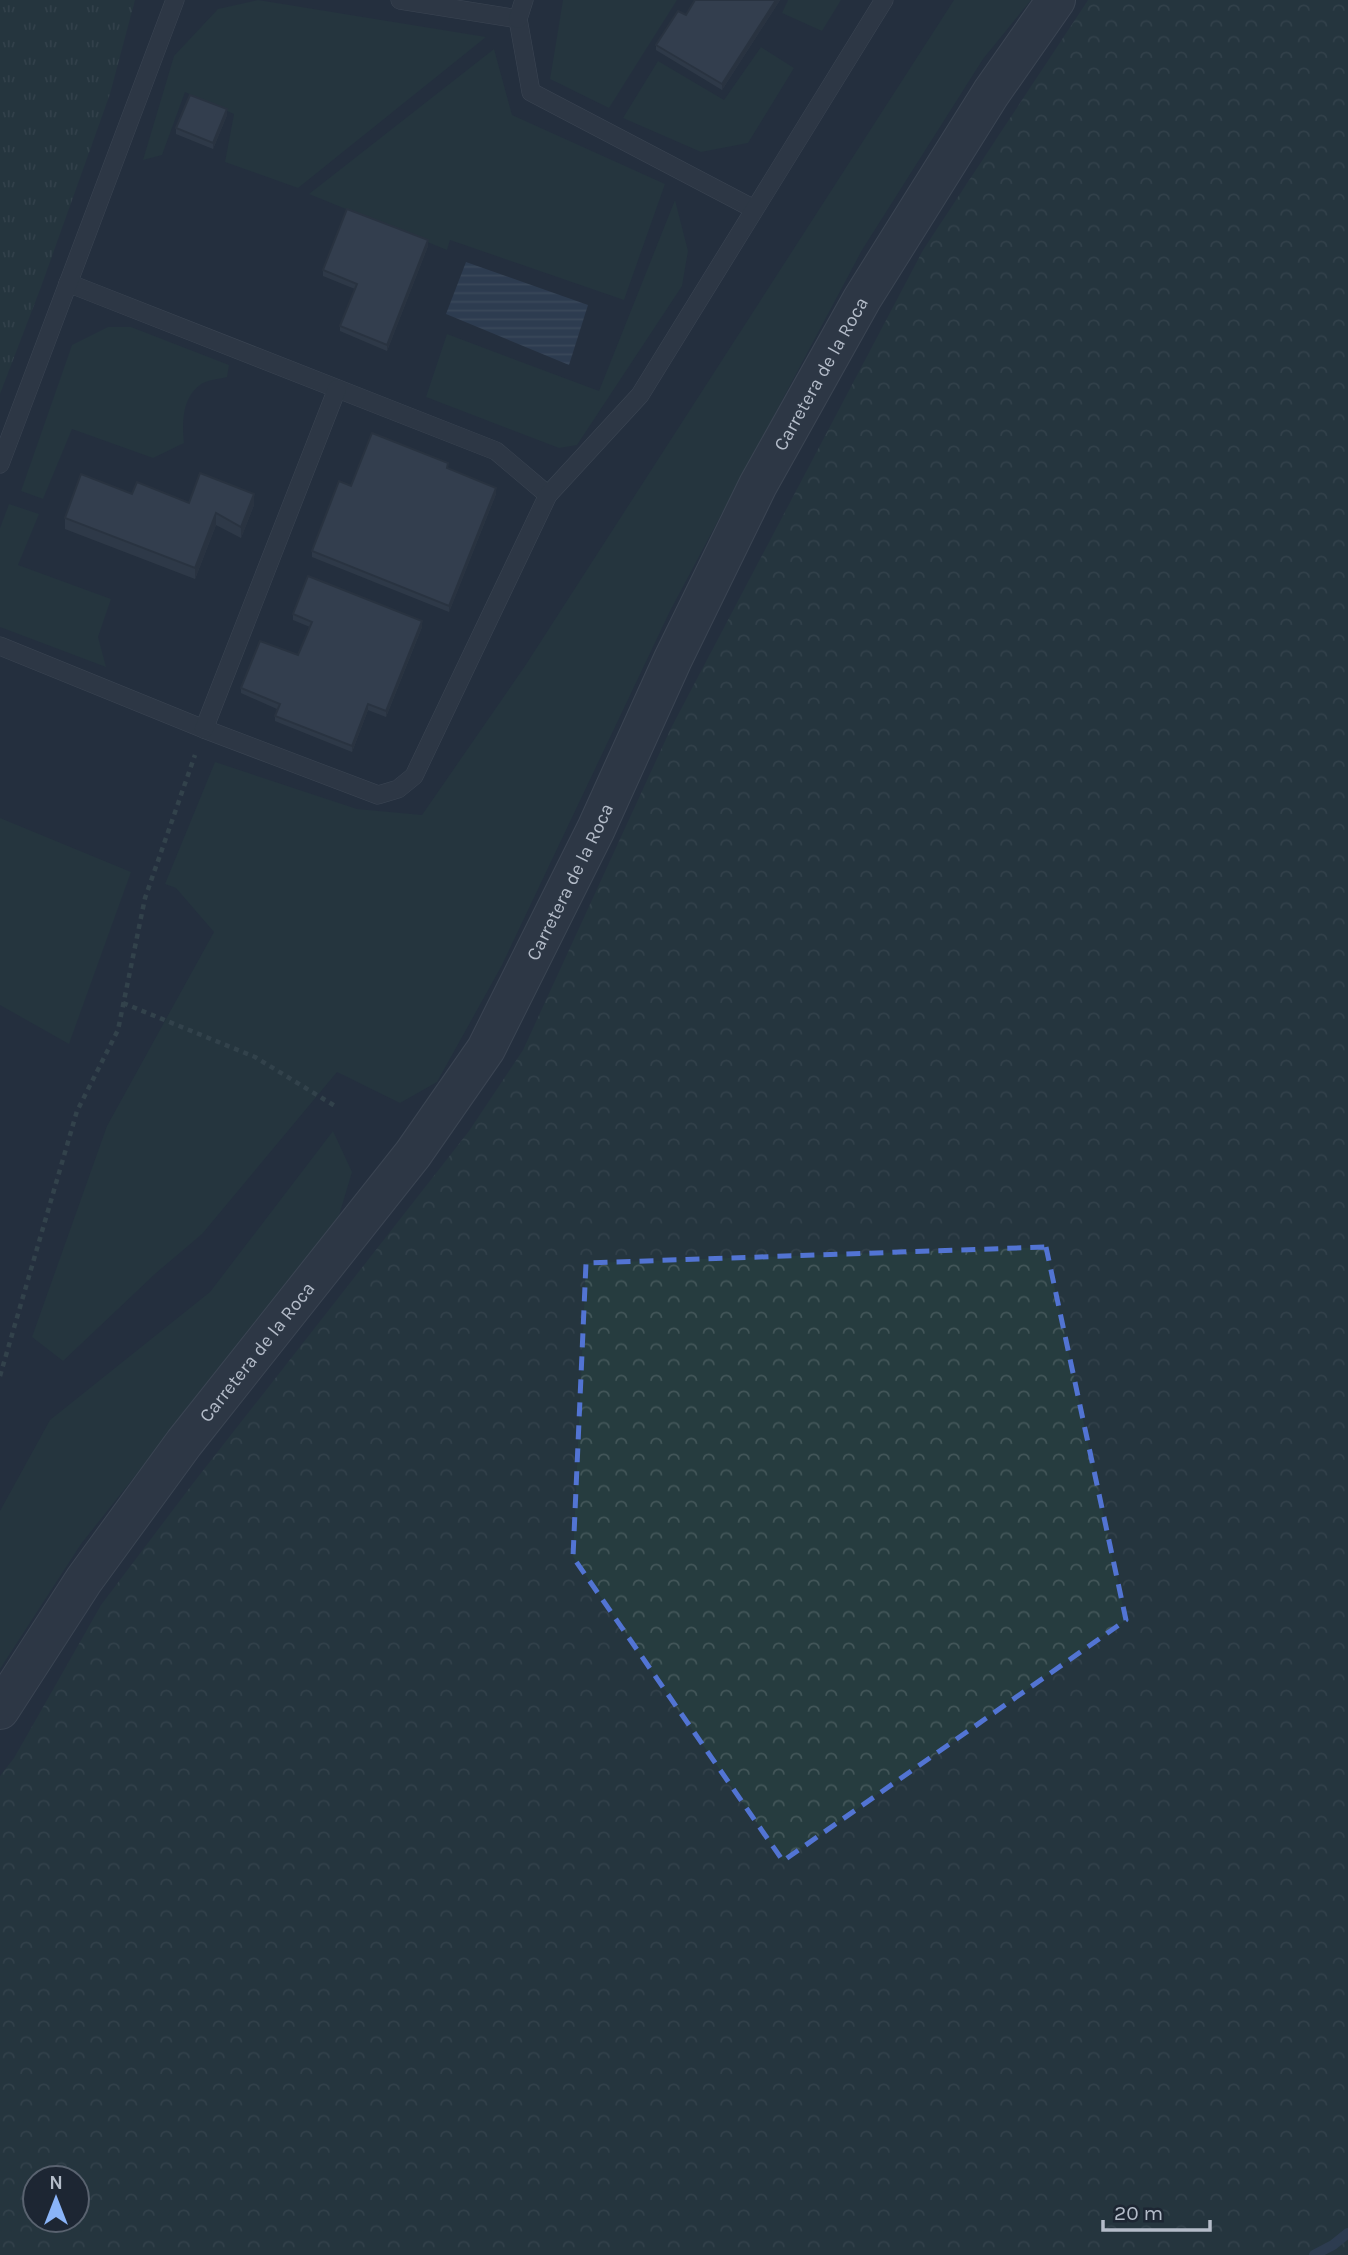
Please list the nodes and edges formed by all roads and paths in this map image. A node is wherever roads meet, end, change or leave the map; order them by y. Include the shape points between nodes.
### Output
1 (175, 0) edge
2 (400, 0) edge
3 (524, 0) edge
4 (884, 0) edge
5 (1056, 0) edge
6 (518, 19) junction
7 (754, 209) junction
8 (68, 283) junction
9 (337, 389) junction
10 (0, 464) edge
11 (548, 495) junction
12 (0, 646) edge
13 (204, 729) junction
14 (123, 1003) junction
15 (335, 1106) dead end
16 (0, 1376) edge
17 (0, 1710) edge

1 - 8 lane
2 - 6 lane
3 - 6 lane
4 - 7 lane
5 - 17 street, Carretera de la Roca via 991,93 862,299 758,485 596,829 486,1049 413,1154 122,1527
6 - 7 lane via 531,92
7 - 11 lane via 640,395
8 - 9 lane
8 - 10 lane
9 - 11 lane via 496,451
9 - 13 lane
11 - 13 lane via 414,776 398,789 378,795
12 - 13 lane
13 - 14 path via 145,898
14 - 15 path via 255,1057
14 - 16 path via 118,1030 77,1111

